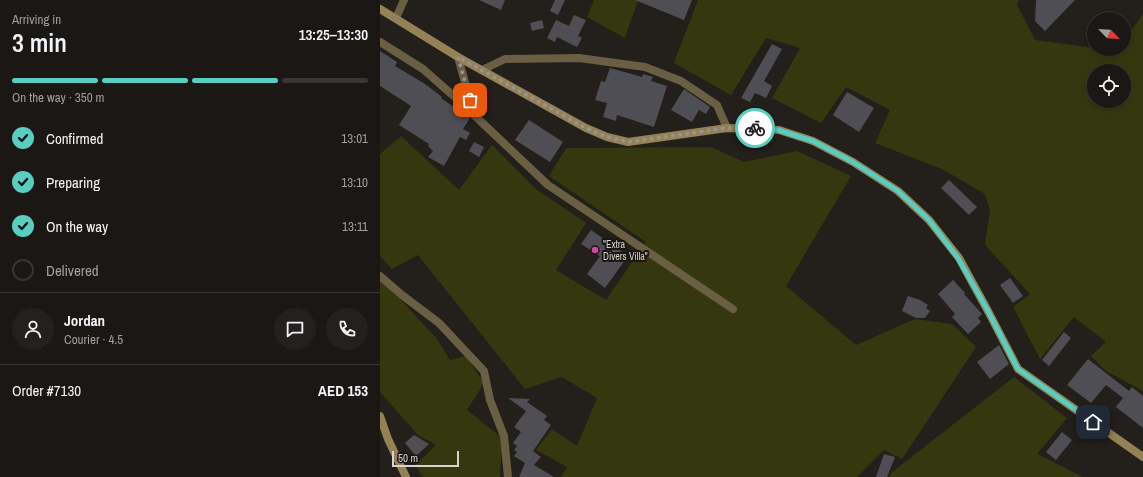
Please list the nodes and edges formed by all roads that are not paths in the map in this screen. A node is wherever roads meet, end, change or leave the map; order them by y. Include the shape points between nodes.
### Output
1 (404, 0) edge
2 (380, 9) edge
3 (396, 18) junction
4 (380, 42) edge
5 (458, 57) junction
6 (482, 70) junction
7 (474, 115) junction
8 (727, 128) junction
9 (380, 276) edge
10 (733, 309) dead end
11 (380, 416) edge
12 (1143, 457) edge
13 (406, 477) edge
14 (508, 477) edge

1 - 3 street
2 - 3 main road
3 - 5 main road
4 - 7 street via 423,69
5 - 6 main road
5 - 7 street
6 - 8 main road via 586,128 628,142
6 - 8 street via 505,59 580,58 645,67 681,81 717,105
7 - 10 street via 548,185
8 - 12 main road via 778,130 813,141 853,162 898,191 929,220 958,258 1018,369
9 - 14 street via 439,323 484,372 490,400 504,436
11 - 13 main road

